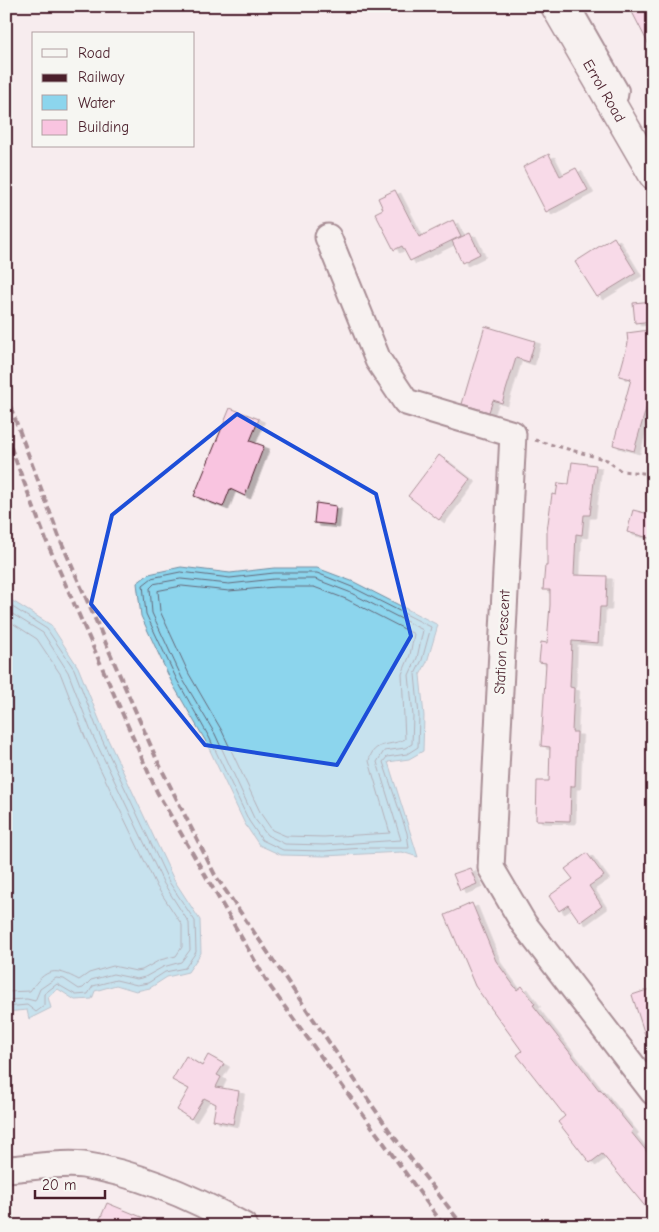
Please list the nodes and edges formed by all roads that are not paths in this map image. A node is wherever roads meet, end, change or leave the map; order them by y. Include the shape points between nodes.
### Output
1 (555, 6) edge
2 (574, 6) edge
3 (611, 103) junction
4 (653, 175) edge
5 (328, 237) dead end
6 (653, 1092) edge
7 (6, 1169) edge
8 (244, 1226) edge

1 - 3 street, Errol Road
2 - 3 lane via 622,90 621,97
3 - 4 street, Errol Road
5 - 6 street, Station Crescent via 378,360 406,402 513,434 491,868 524,924
7 - 8 street via 81,1165 123,1174 206,1205

